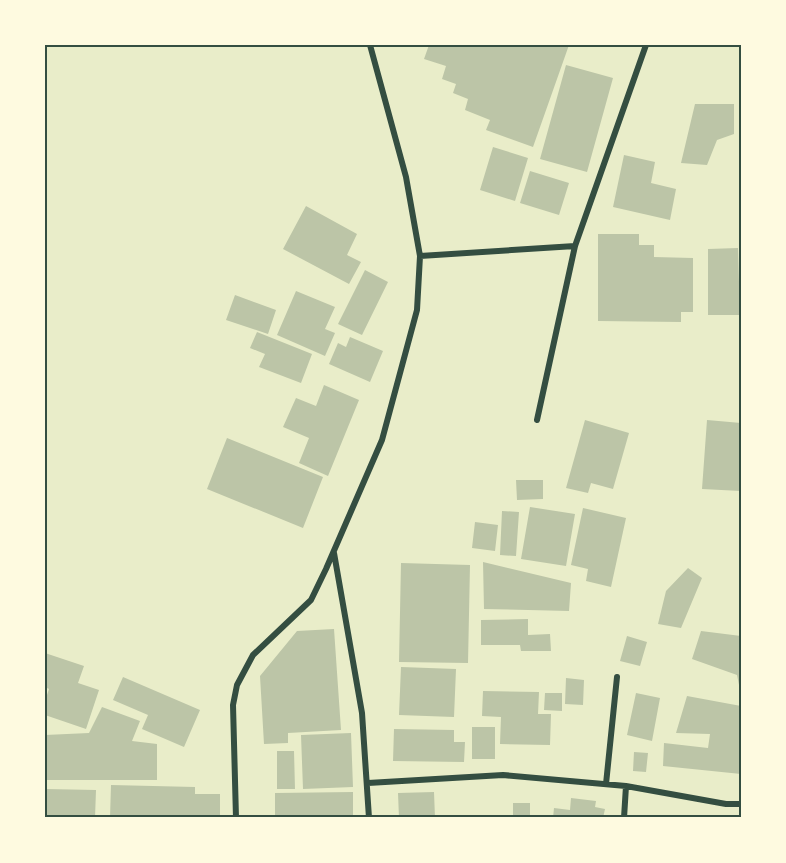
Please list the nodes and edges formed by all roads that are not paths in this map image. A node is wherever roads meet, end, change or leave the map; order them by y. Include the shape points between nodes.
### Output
1 (370, 45) edge
2 (646, 45) edge
3 (575, 246) junction
4 (420, 256) junction
5 (537, 420) dead end
6 (333, 553) junction
7 (617, 677) dead end
8 (368, 783) junction
9 (606, 784) junction
10 (626, 786) junction
11 (741, 804) edge
12 (236, 818) edge
13 (369, 818) edge
14 (624, 818) edge

1 - 4 street via 406,177
2 - 3 street
3 - 4 street
3 - 5 street
4 - 6 street via 417,310 382,440
6 - 8 street via 362,713
6 - 12 street via 310,600 253,655 237,685 233,705
7 - 9 street
8 - 9 street via 503,775
8 - 13 street
9 - 10 street
10 - 11 street
10 - 14 street

